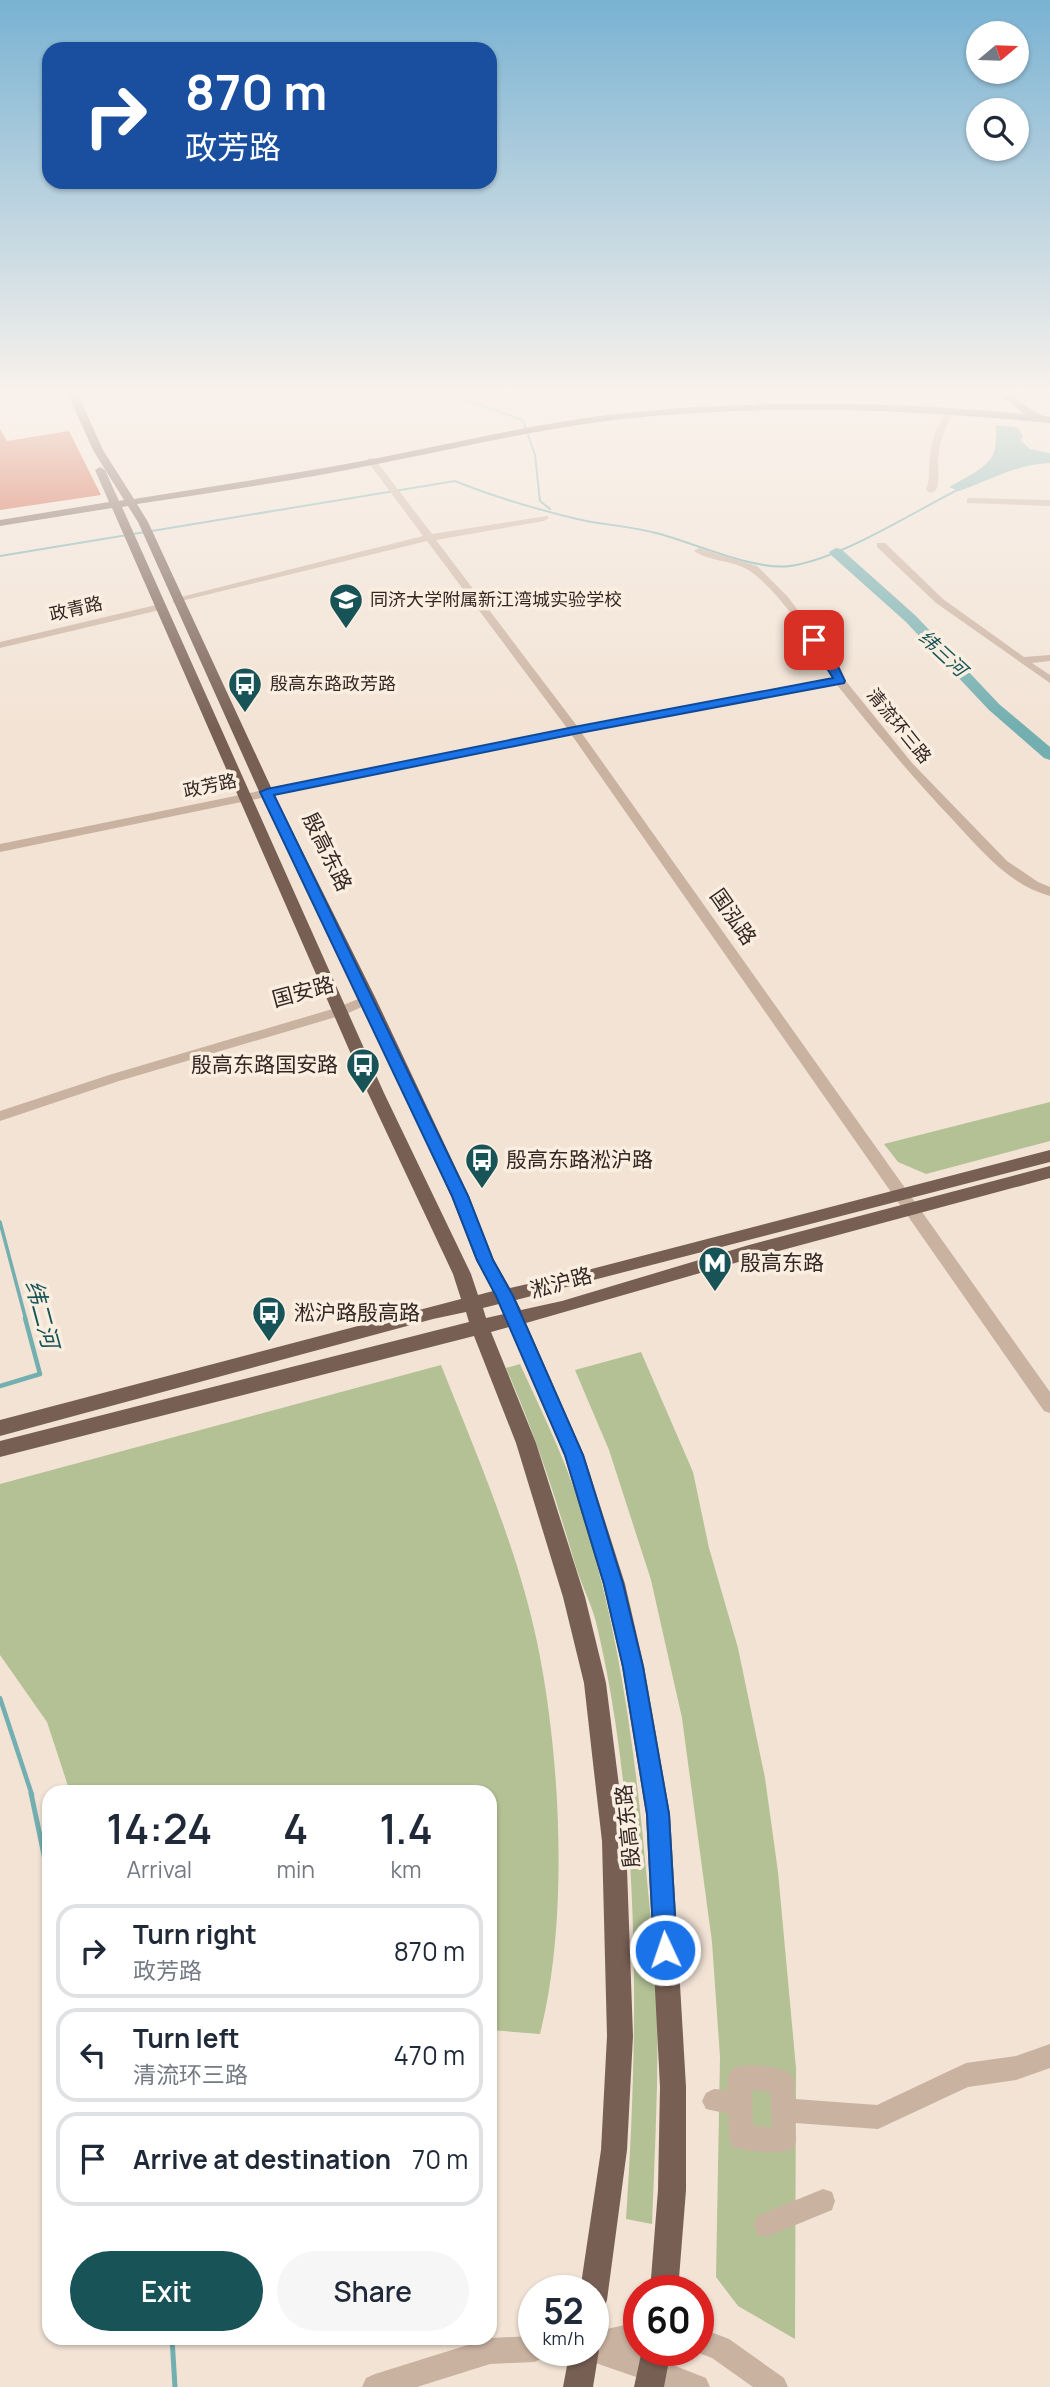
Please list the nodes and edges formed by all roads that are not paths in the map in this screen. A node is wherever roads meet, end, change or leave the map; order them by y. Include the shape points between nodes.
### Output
1 (88, 505) edge
2 (96, 505) edge
3 (115, 505) edge
4 (134, 505) edge
5 (403, 505) edge
6 (0, 517) edge
7 (544, 518) dead end
8 (0, 523) edge
9 (429, 538) junction
10 (881, 545) dead end
11 (699, 551) dead end
12 (177, 601) junction
13 (160, 607) junction
14 (0, 645) edge
15 (1050, 658) edge
16 (1021, 660) junction
17 (1050, 680) edge
18 (840, 681) junction
19 (574, 730) junction
20 (267, 792) junction
21 (245, 796) junction
22 (0, 848) edge
23 (1050, 892) edge
24 (368, 999) junction
25 (339, 1007) junction
26 (0, 1106) edge
27 (0, 1116) edge
28 (1050, 1156) edge
29 (1050, 1172) edge
30 (904, 1201) junction
31 (505, 1296) junction
32 (471, 1304) junction
33 (515, 1319) junction
34 (481, 1326) junction
35 (1050, 1406) edge
36 (0, 1428) edge
37 (0, 1449) edge
38 (1050, 2056) edge
39 (714, 2101) dead end
40 (741, 2103) junction
41 (783, 2110) junction
42 (823, 2201) dead end
43 (766, 2225) dead end
44 (596, 2275) edge
45 (665, 2275) edge
46 (714, 2345) edge
47 (518, 2350) edge
48 (609, 2353) edge
49 (582, 2366) edge
50 (653, 2369) edge
51 (374, 2387) edge
52 (578, 2387) edge
53 (697, 2387) edge
54 (775, 2387) edge

1 - 6 main road
2 - 8 main road
3 - 13 main road, 殷高东路
4 - 12 main road, 殷高东路
5 - 9 street, 国泓路
7 - 9 street
9 - 12 street
9 - 19 street, 国泓路
10 - 16 street via 931,594
11 - 18 street, 清流环三路 via 753,568 784,599 830,660
12 - 20 main road, 殷高东路
13 - 14 street, 政青路
13 - 21 main road, 殷高东路
15 - 16 street
16 - 17 street
18 - 19 street, 政芳路
18 - 23 street, 清流环三路 via 908,766 985,850 1015,875
19 - 20 street, 政芳路
19 - 30 street, 国泓路
20 - 21 street, 政芳路
20 - 24 main road, 殷高东路
21 - 22 street, 政芳路
21 - 25 main road, 殷高东路
24 - 25 street, 国安路
24 - 31 main road, 殷高东路
25 - 26 street, 国安路
25 - 27 street, 国安路
25 - 32 main road, 殷高东路 via 462,1274
28 - 30 main road, 淞沪路
29 - 30 main road, 淞沪路
30 - 31 main road, 淞沪路
30 - 33 main road, 淞沪路
30 - 35 street, 国泓路
31 - 32 main road, 淞沪路
31 - 33 main road, 殷高东路
32 - 34 main road, 殷高东路
32 - 36 main road, 淞沪路
33 - 34 main road, 淞沪路
33 - 45 main road, 殷高东路 via 574,1455 614,1584 658,1814 673,2087
34 - 37 main road, 淞沪路
34 - 44 main road, 殷高东路 via 562,1552 595,1683 607,1776 615,1854 620,2036 614,2150
38 - 41 street via 1016,2068 966,2075 878,2117
39 - 40 street
40 - 41 street via 740,2077 782,2081
40 - 41 street via 741,2137 784,2140
42 - 43 street
46 - 54 street
47 - 51 street via 490,2351
48 - 50 street
49 - 52 main road
50 - 53 street

